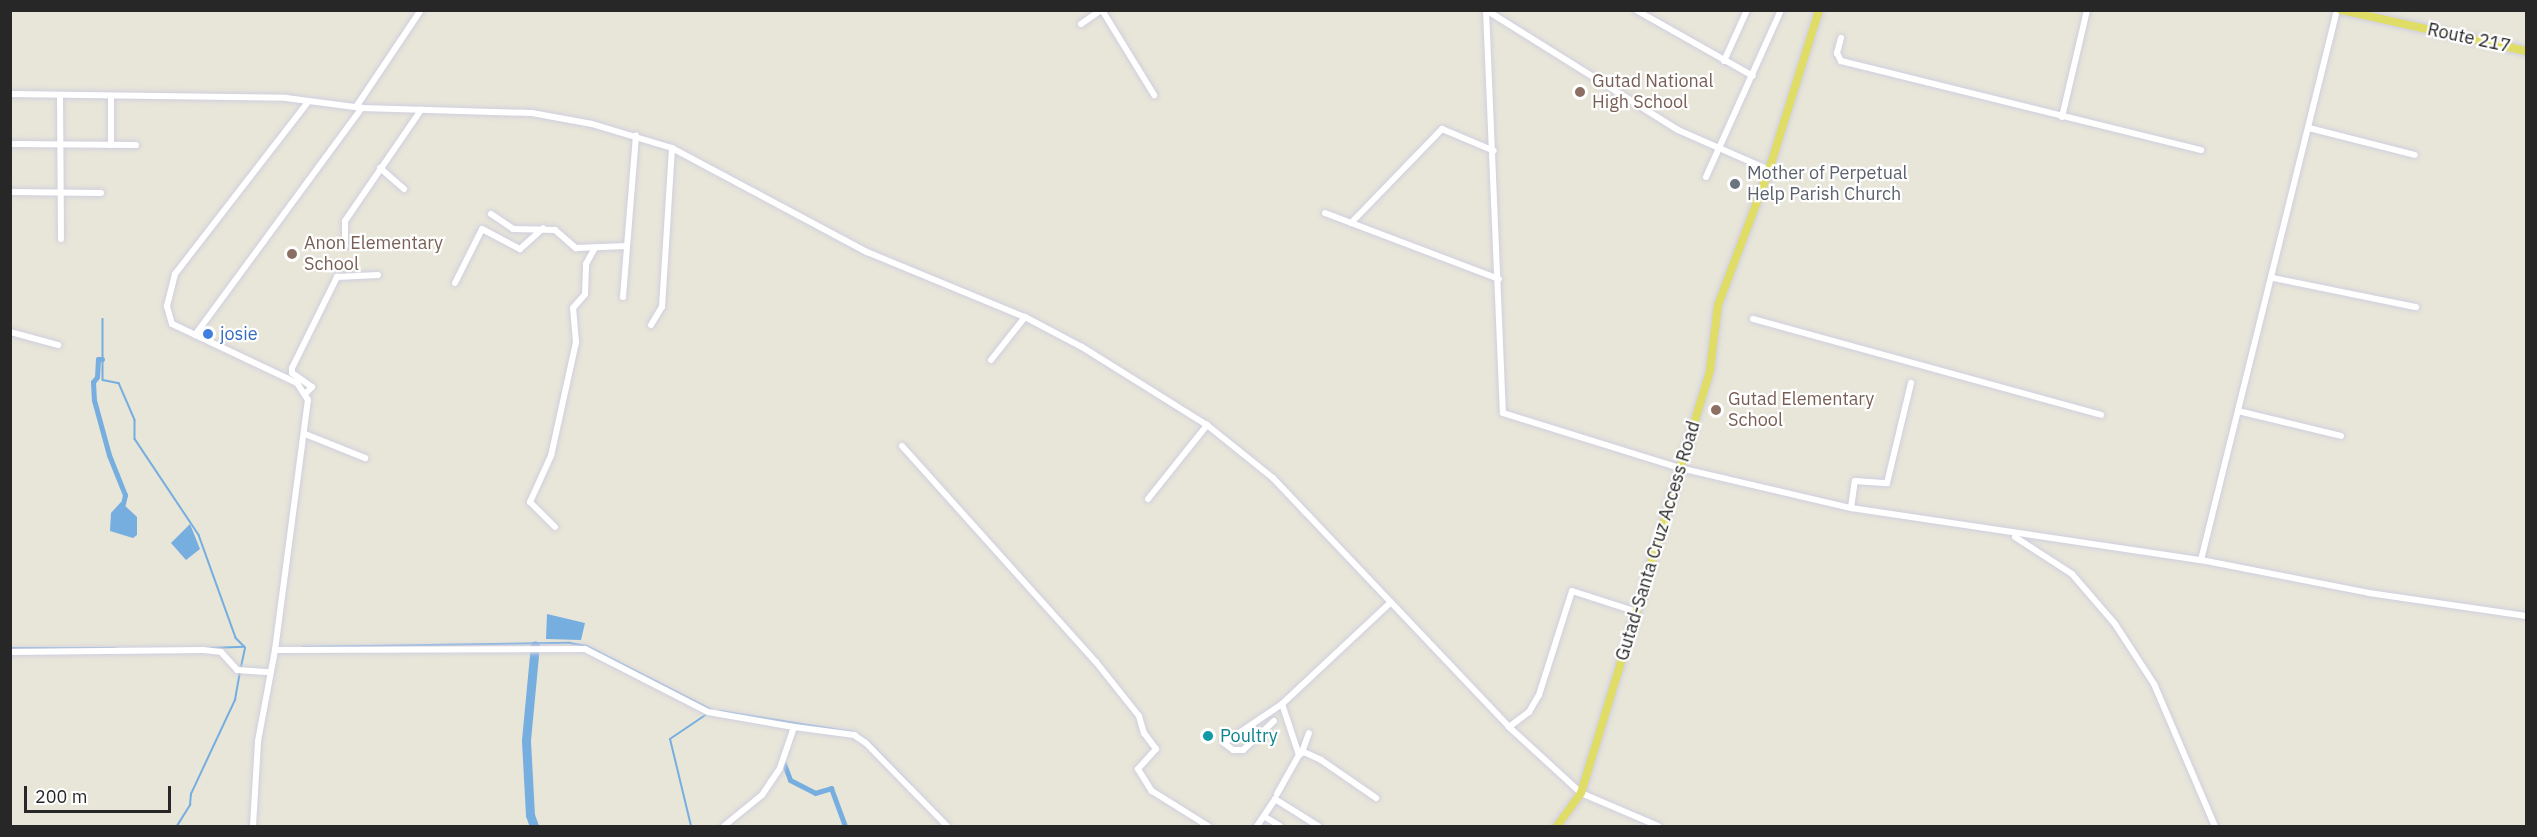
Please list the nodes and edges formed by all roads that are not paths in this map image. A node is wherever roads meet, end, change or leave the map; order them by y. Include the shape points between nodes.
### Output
1 (421, 10) edge
2 (1102, 10) edge
3 (1486, 10) edge
4 (1636, 10) edge
5 (1747, 10) edge
6 (1781, 10) edge
7 (1819, 10) edge
8 (2087, 10) edge
9 (2339, 10) edge
10 (1081, 24) dead end
11 (1841, 38) dead end
12 (2526, 51) edge
13 (1724, 61) junction
14 (1753, 76) junction
15 (10, 94) edge
16 (60, 95) junction
17 (1154, 95) dead end
18 (111, 96) junction
19 (308, 102) junction
20 (359, 108) junction
21 (421, 110) junction
22 (2062, 117) junction
23 (2309, 128) junction
24 (636, 136) junction
25 (10, 144) edge
26 (62, 145) junction
27 (111, 145) junction
28 (136, 145) dead end
29 (672, 148) junction
30 (1718, 150) junction
31 (2201, 150) dead end
32 (1494, 151) junction
33 (2415, 155) dead end
34 (381, 168) junction
35 (1769, 170) junction
36 (1706, 177) dead end
37 (404, 189) dead end
38 (61, 191) junction
39 (10, 192) edge
40 (101, 193) dead end
41 (1324, 213) dead end
42 (491, 214) dead end
43 (1351, 223) junction
44 (543, 227) junction
45 (61, 239) dead end
46 (345, 246) dead end
47 (627, 246) junction
48 (595, 248) junction
49 (378, 275) dead end
50 (2273, 278) junction
51 (1499, 279) junction
52 (454, 283) dead end
53 (623, 297) dead end
54 (2416, 307) dead end
55 (1025, 317) junction
56 (1753, 319) dead end
57 (651, 325) dead end
58 (10, 332) edge
59 (195, 335) junction
60 (58, 345) dead end
61 (991, 360) dead end
62 (1911, 383) dead end
63 (305, 394) junction
64 (2238, 411) junction
65 (2101, 415) dead end
66 (1207, 425) junction
67 (306, 434) junction
68 (2342, 436) dead end
69 (902, 446) dead end
70 (365, 458) dead end
71 (1680, 468) junction
72 (1148, 499) dead end
73 (1851, 508) junction
74 (555, 527) dead end
75 (2012, 535) junction
76 (2201, 560) junction
77 (1391, 602) junction
78 (1636, 612) junction
79 (2526, 616) edge
80 (275, 650) junction
81 (10, 652) edge
82 (269, 672) junction
83 (1282, 704) junction
84 (1274, 721) dead end
85 (794, 727) junction
86 (1509, 727) junction
87 (1309, 734) dead end
88 (1299, 755) junction
89 (1581, 793) junction
90 (1277, 794) dead end
91 (1376, 798) dead end
92 (1265, 818) junction
93 (253, 826) edge
94 (724, 826) edge
95 (947, 826) edge
96 (1208, 826) edge
97 (1257, 826) edge
98 (1280, 826) edge
99 (1318, 826) edge
100 (1557, 826) edge
101 (1658, 826) edge
102 (2215, 826) edge

1 - 20 street
2 - 10 street
2 - 17 street
3 - 30 street via 1678,130
3 - 32 street
4 - 13 street
5 - 13 street
6 - 14 street
7 - 35 main road, Gutad-Santa Cruz Access Road
8 - 22 street
9 - 12 main road, Route 217
9 - 23 street
11 - 22 street via 1837,53 1841,61
13 - 14 street
14 - 30 street
15 - 16 street
16 - 18 street
16 - 26 street
18 - 19 street via 286,98
18 - 27 street
19 - 20 street
19 - 59 street via 175,274 169,290 168,317 172,324
20 - 21 street
20 - 59 street
21 - 24 street via 560,116
21 - 34 street
22 - 31 street
23 - 33 street
23 - 50 street
24 - 29 street
24 - 47 street
25 - 26 street
26 - 27 street
26 - 38 street
27 - 28 street
29 - 55 street via 867,252
29 - 57 street via 662,307
30 - 35 street
30 - 36 street
32 - 43 street via 1442,129
32 - 51 street
34 - 37 street
34 - 46 street via 345,222
35 - 71 main road, Gutad-Santa Cruz Access Road via 1718,306 1710,370
38 - 39 street
38 - 40 street
38 - 45 street
41 - 43 street
42 - 44 street via 513,229
43 - 51 street
44 - 48 street via 555,230 570,246
44 - 52 street via 520,249 482,229
47 - 48 street
47 - 53 street
48 - 74 street via 586,264 585,294 573,308 576,342 551,456 530,502
49 - 63 street via 337,277 292,368 292,373 312,387
50 - 54 street
50 - 64 street
51 - 71 street via 1503,413
55 - 61 street
55 - 66 street via 1082,347
56 - 65 street
58 - 60 street
59 - 63 street via 291,380
62 - 73 street via 1887,483 1855,481
63 - 67 street
64 - 68 street
64 - 76 street
66 - 72 street
66 - 77 street via 1274,478
67 - 70 street
67 - 80 street via 283,571
69 - 96 street via 1096,662 1139,716 1144,733 1156,749 1138,770 1152,791
71 - 73 street
71 - 78 main road, Gutad-Santa Cruz Access Road
73 - 75 street
75 - 76 street
75 - 102 street via 2072,574 2115,624 2154,684
76 - 79 street via 2357,591
77 - 83 street
77 - 86 street
78 - 86 street via 1572,591 1539,695 1529,712
78 - 89 main road, Gutad-Santa Cruz Access Road
80 - 82 street
80 - 85 street via 585,649 708,712
81 - 82 street via 212,651 226,655 237,670
82 - 93 street via 258,741
83 - 84 street via 1224,743 1233,750 1243,750
83 - 88 street
85 - 94 street via 780,768 762,795
85 - 95 street via 854,735
86 - 89 street
87 - 88 street
88 - 90 street
88 - 91 street via 1304,752 1321,760
89 - 100 main road, Gutad-Santa Cruz Access Road
89 - 101 street
92 - 97 street
92 - 98 street
92 - 99 street via 1275,798

